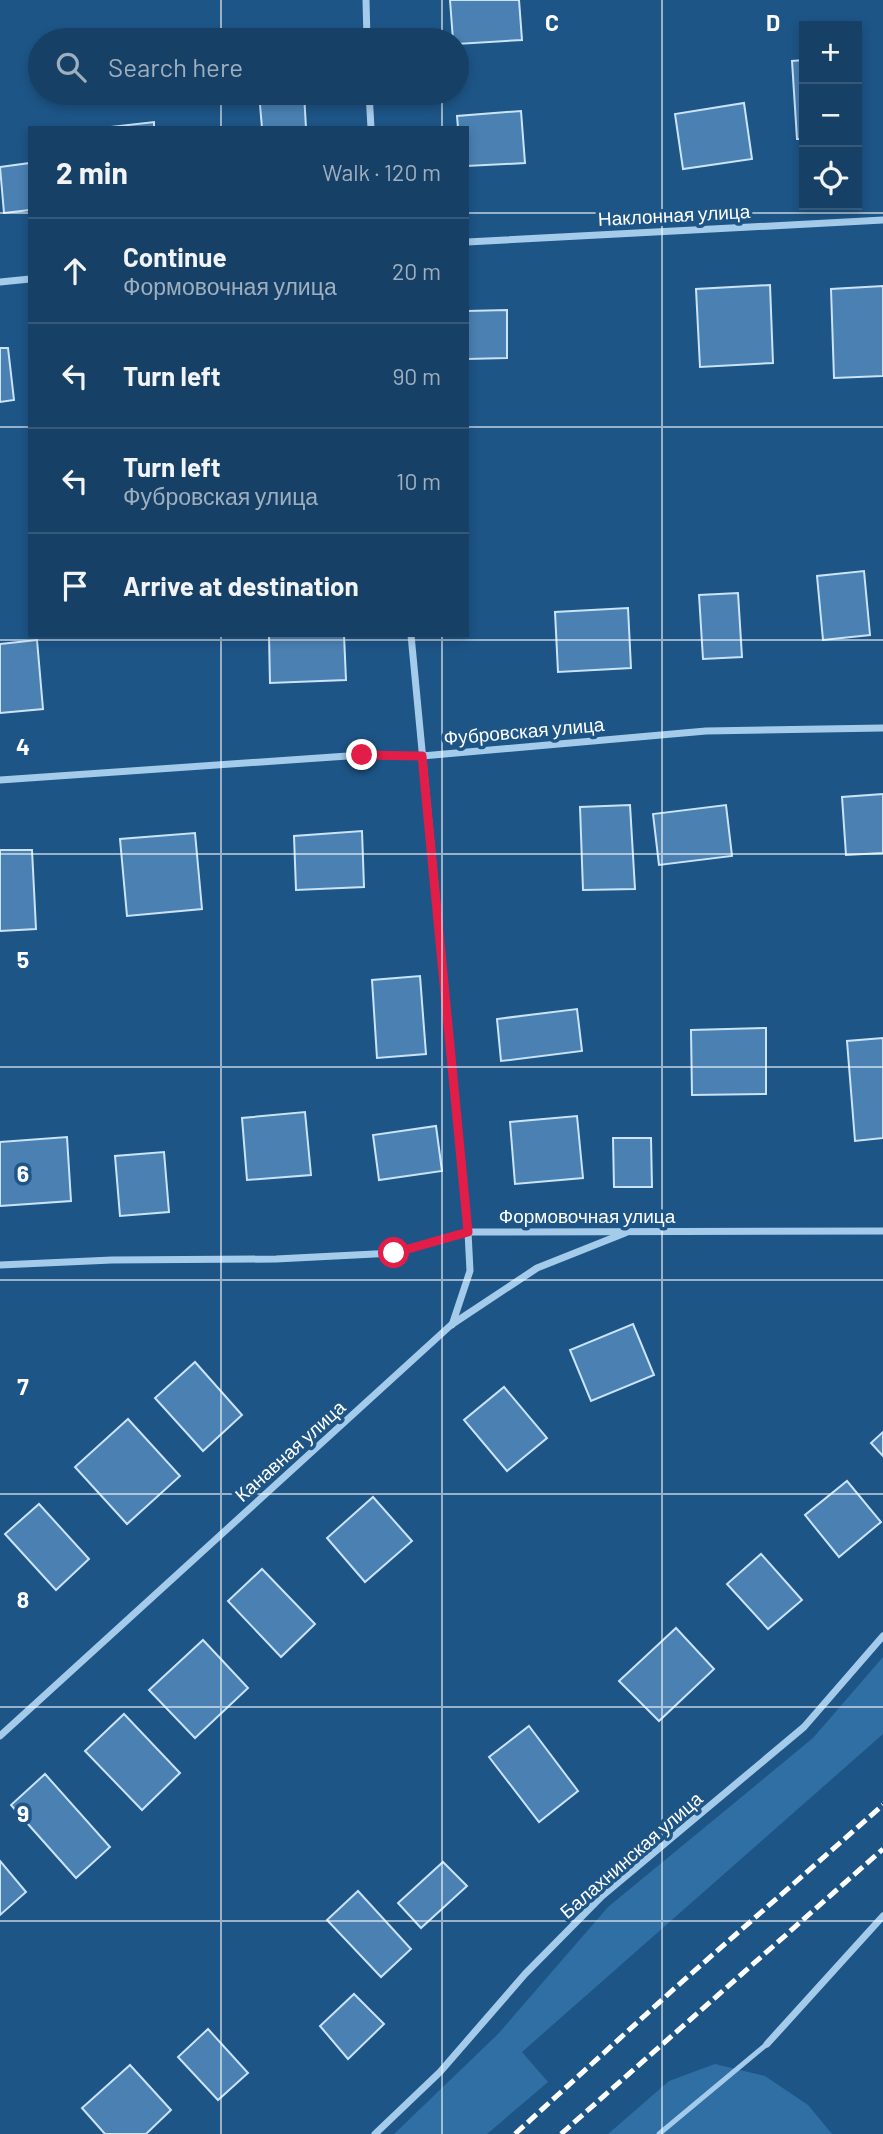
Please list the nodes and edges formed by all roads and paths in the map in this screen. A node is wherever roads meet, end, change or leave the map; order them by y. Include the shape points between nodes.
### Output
1 (366, 0) edge
2 (367, 28) edge
3 (370, 105) edge
4 (371, 126) edge
5 (883, 220) edge
6 (469, 242) edge
7 (28, 279) edge
8 (0, 282) edge
9 (411, 637) edge
10 (883, 727) edge
11 (422, 756) junction
12 (0, 780) edge
13 (629, 1231) junction
14 (883, 1231) edge
15 (468, 1232) junction
16 (0, 1265) edge
17 (451, 1325) junction
18 (883, 1636) edge
19 (0, 1736) edge
20 (883, 1916) edge
21 (767, 2044) joint
22 (375, 2134) edge
23 (659, 2134) edge

1 - 2 street
3 - 4 street
5 - 6 street, Наклонная улица
7 - 8 street
9 - 11 street
10 - 11 street, Фубровская улица via 706,731
11 - 12 street, Фубровская улица via 362,755
11 - 15 street
13 - 14 street, Формовочная улица
13 - 15 street, Формовочная улица
13 - 17 street, Канавная улица via 537,1268
15 - 16 street, Формовочная улица via 394,1253
15 - 17 street via 470,1272
17 - 19 street, Канавная улица
18 - 22 street, Балахнинская улица via 804,1727 602,1896 525,1974 440,2072
20 - 21 street
21 - 23 lane

